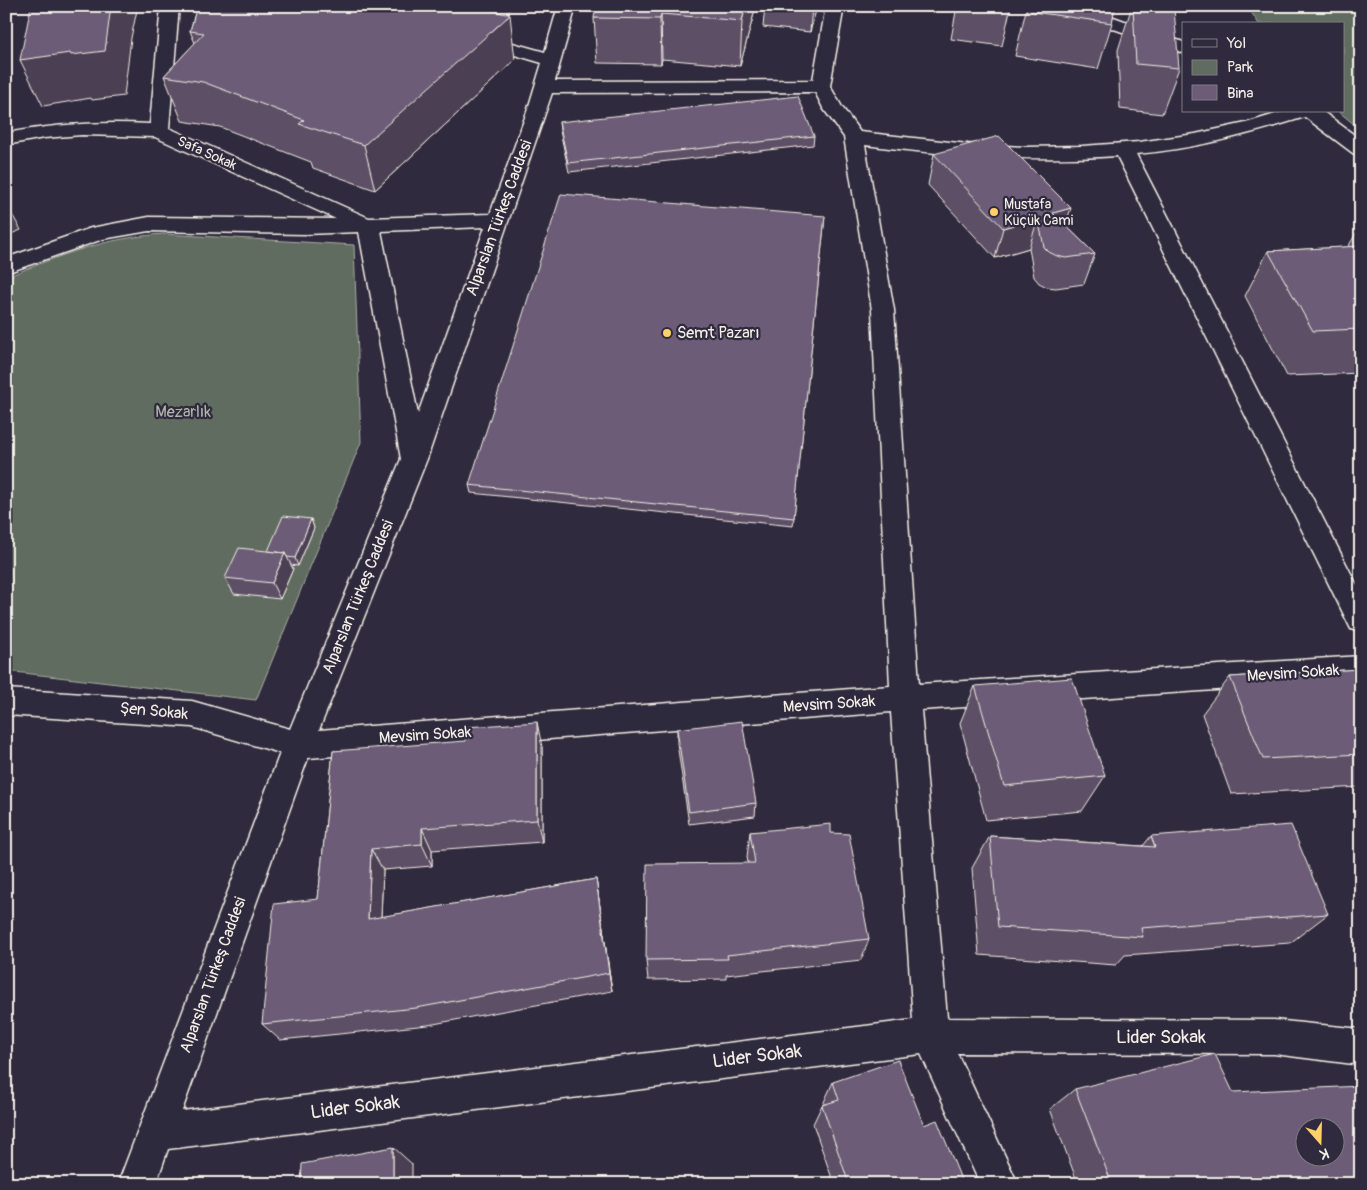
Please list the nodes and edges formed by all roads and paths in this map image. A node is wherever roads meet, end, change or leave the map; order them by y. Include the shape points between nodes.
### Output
1 (170, 6) edge
2 (566, 6) edge
3 (834, 6) edge
4 (1065, 6) edge
5 (1116, 6) edge
6 (1129, 27) junction
7 (457, 32) edge
8 (1182, 48) edge
9 (553, 60) junction
10 (821, 86) junction
11 (544, 87) junction
12 (1305, 112) edge
13 (1309, 112) edge
14 (159, 131) junction
15 (854, 137) junction
16 (6, 139) edge
17 (1124, 150) junction
18 (1361, 150) edge
19 (498, 220) junction
20 (369, 226) junction
21 (6, 266) edge
22 (414, 460) junction
23 (1361, 621) edge
24 (1361, 668) edge
25 (905, 698) junction
26 (6, 702) edge
27 (298, 745) junction
28 (931, 1035) junction
29 (1361, 1047) edge
30 (156, 1132) junction
31 (137, 1184) edge
32 (999, 1184) edge

1 - 14 street, Safa Sokak
2 - 9 street, Alparslan Türkeş Caddesi
3 - 10 street
4 - 6 street
5 - 6 street
6 - 8 street
7 - 9 street
9 - 11 street, Alparslan Türkeş Caddesi
10 - 11 street
10 - 15 street
11 - 19 street, Alparslan Türkeş Caddesi
12 - 17 street via 1206,139
13 - 18 street
14 - 16 street via 77,129
14 - 20 street, Safa Sokak
15 - 17 street via 983,152
15 - 25 street via 883,310
17 - 23 street
19 - 20 street
19 - 22 street, Alparslan Türkeş Caddesi
20 - 21 street via 149,224 99,233
20 - 22 street
22 - 27 street, Alparslan Türkeş Caddesi
24 - 25 street, Mevsim Sokak
25 - 27 street, Mevsim Sokak
25 - 28 street
26 - 27 street, Şen Sokak via 192,714
27 - 30 street, Alparslan Türkeş Caddesi
28 - 29 street, Lider Sokak via 1274,1038
28 - 30 street, Lider Sokak
28 - 32 street
30 - 31 street, Alparslan Türkeş Caddesi

